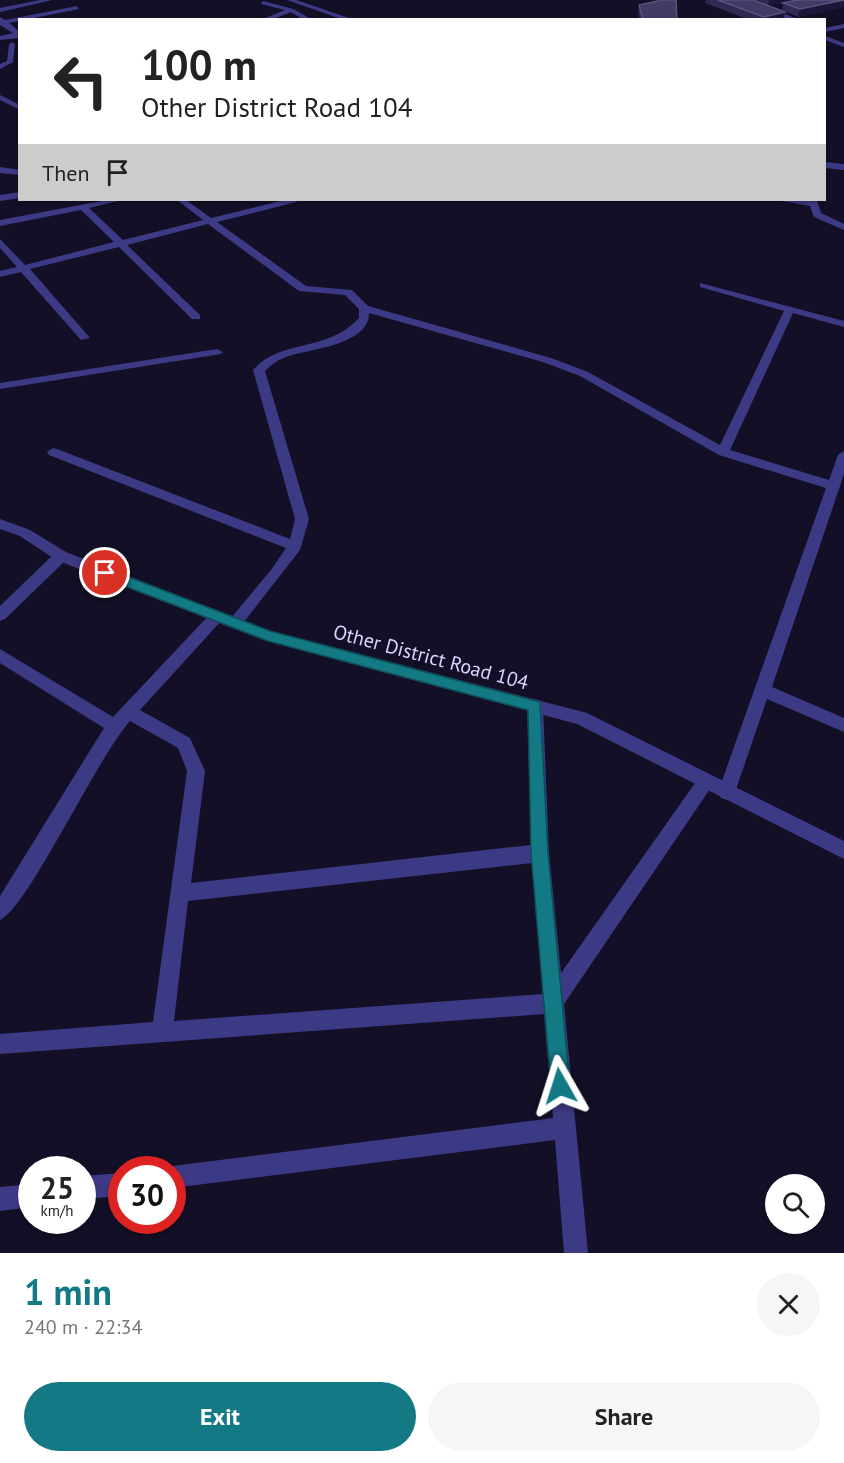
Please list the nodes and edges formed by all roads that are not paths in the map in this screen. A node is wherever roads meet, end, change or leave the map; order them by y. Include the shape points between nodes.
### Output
1 (49, 0) edge
2 (290, 0) edge
3 (743, 0) edge
4 (263, 3) dead end
5 (779, 7) edge
6 (768, 9) junction
7 (0, 10) edge
8 (291, 10) junction
9 (25, 18) edge
10 (60, 18) edge
11 (269, 18) edge
12 (306, 18) edge
13 (346, 18) edge
14 (792, 18) edge
15 (18, 19) edge
16 (1, 21) edge
17 (844, 26) edge
18 (826, 30) edge
19 (0, 31) edge
20 (17, 35) edge
21 (0, 38) edge
22 (826, 38) edge
23 (844, 45) edge
24 (0, 46) edge
25 (0, 67) edge
26 (0, 97) edge
27 (18, 107) edge
28 (826, 165) edge
29 (844, 167) edge
30 (0, 170) edge
31 (18, 172) edge
32 (18, 195) edge
33 (0, 198) edge
34 (113, 201) edge
35 (183, 201) edge
36 (285, 201) edge
37 (797, 201) edge
38 (813, 202) edge
39 (83, 207) junction
40 (212, 220) junction
41 (0, 223) edge
42 (844, 227) edge
43 (0, 242) edge
44 (118, 244) junction
45 (24, 268) junction
46 (0, 274) edge
47 (704, 285) dead end
48 (364, 308) junction
49 (790, 309) junction
50 (196, 316) dead end
51 (844, 324) edge
52 (85, 338) dead end
53 (217, 352) dead end
54 (0, 386) edge
55 (53, 452) dead end
56 (723, 452) junction
57 (844, 455) edge
58 (834, 486) junction
59 (0, 524) edge
60 (295, 546) junction
61 (61, 556) junction
62 (0, 615) edge
63 (217, 616) junction
64 (235, 623) junction
65 (0, 655) edge
66 (763, 690) junction
67 (535, 706) junction
68 (122, 719) junction
69 (844, 725) edge
70 (706, 781) junction
71 (727, 792) junction
72 (844, 850) edge
73 (540, 853) junction
74 (180, 893) junction
75 (0, 911) edge
76 (552, 1003) junction
77 (162, 1031) junction
78 (0, 1044) edge
79 (564, 1128) junction
80 (186, 1175) edge
81 (18, 1197) edge
82 (0, 1199) edge
83 (576, 1253) edge

1 - 7 street
2 - 13 street
3 - 6 street
4 - 8 street
5 - 6 street
6 - 14 street
8 - 11 street
8 - 12 street
9 - 10 street via 80,11
15 - 16 street
16 - 20 street
17 - 18 street
19 - 20 street
20 - 21 street
20 - 24 street
20 - 25 street via 10,62
22 - 23 street
26 - 27 street
28 - 29 street
30 - 31 street
32 - 33 street
34 - 39 street
35 - 40 street
36 - 40 street
37 - 38 street
38 - 42 street via 817,216
39 - 41 street
39 - 44 street
40 - 44 street
40 - 48 street via 303,289 348,292
43 - 45 street
44 - 45 street
44 - 50 street
45 - 46 street
45 - 52 street
47 - 49 street
48 - 56 street via 584,374
48 - 60 street via 364,320 347,338 278,358 260,370 302,519
49 - 51 street
49 - 56 street
53 - 54 street
55 - 60 street
56 - 58 street
57 - 58 street
58 - 66 street
59 - 61 street, Other District Road 104 via 25,533
60 - 64 street
61 - 62 street
61 - 63 street, Other District Road 104
63 - 64 street, Other District Road 104
63 - 68 street
64 - 67 street, Other District Road 104 via 268,636
65 - 68 street
66 - 69 street
66 - 71 street
67 - 70 street, Other District Road 104 via 581,718
67 - 73 street
68 - 74 street via 184,743 196,771
68 - 75 street
70 - 71 street, Other District Road 104
70 - 76 street
71 - 72 street, Other District Road 104
73 - 74 street
73 - 76 street
74 - 77 street
76 - 77 street
76 - 79 street
77 - 78 street
79 - 80 street
79 - 83 street
81 - 82 street

